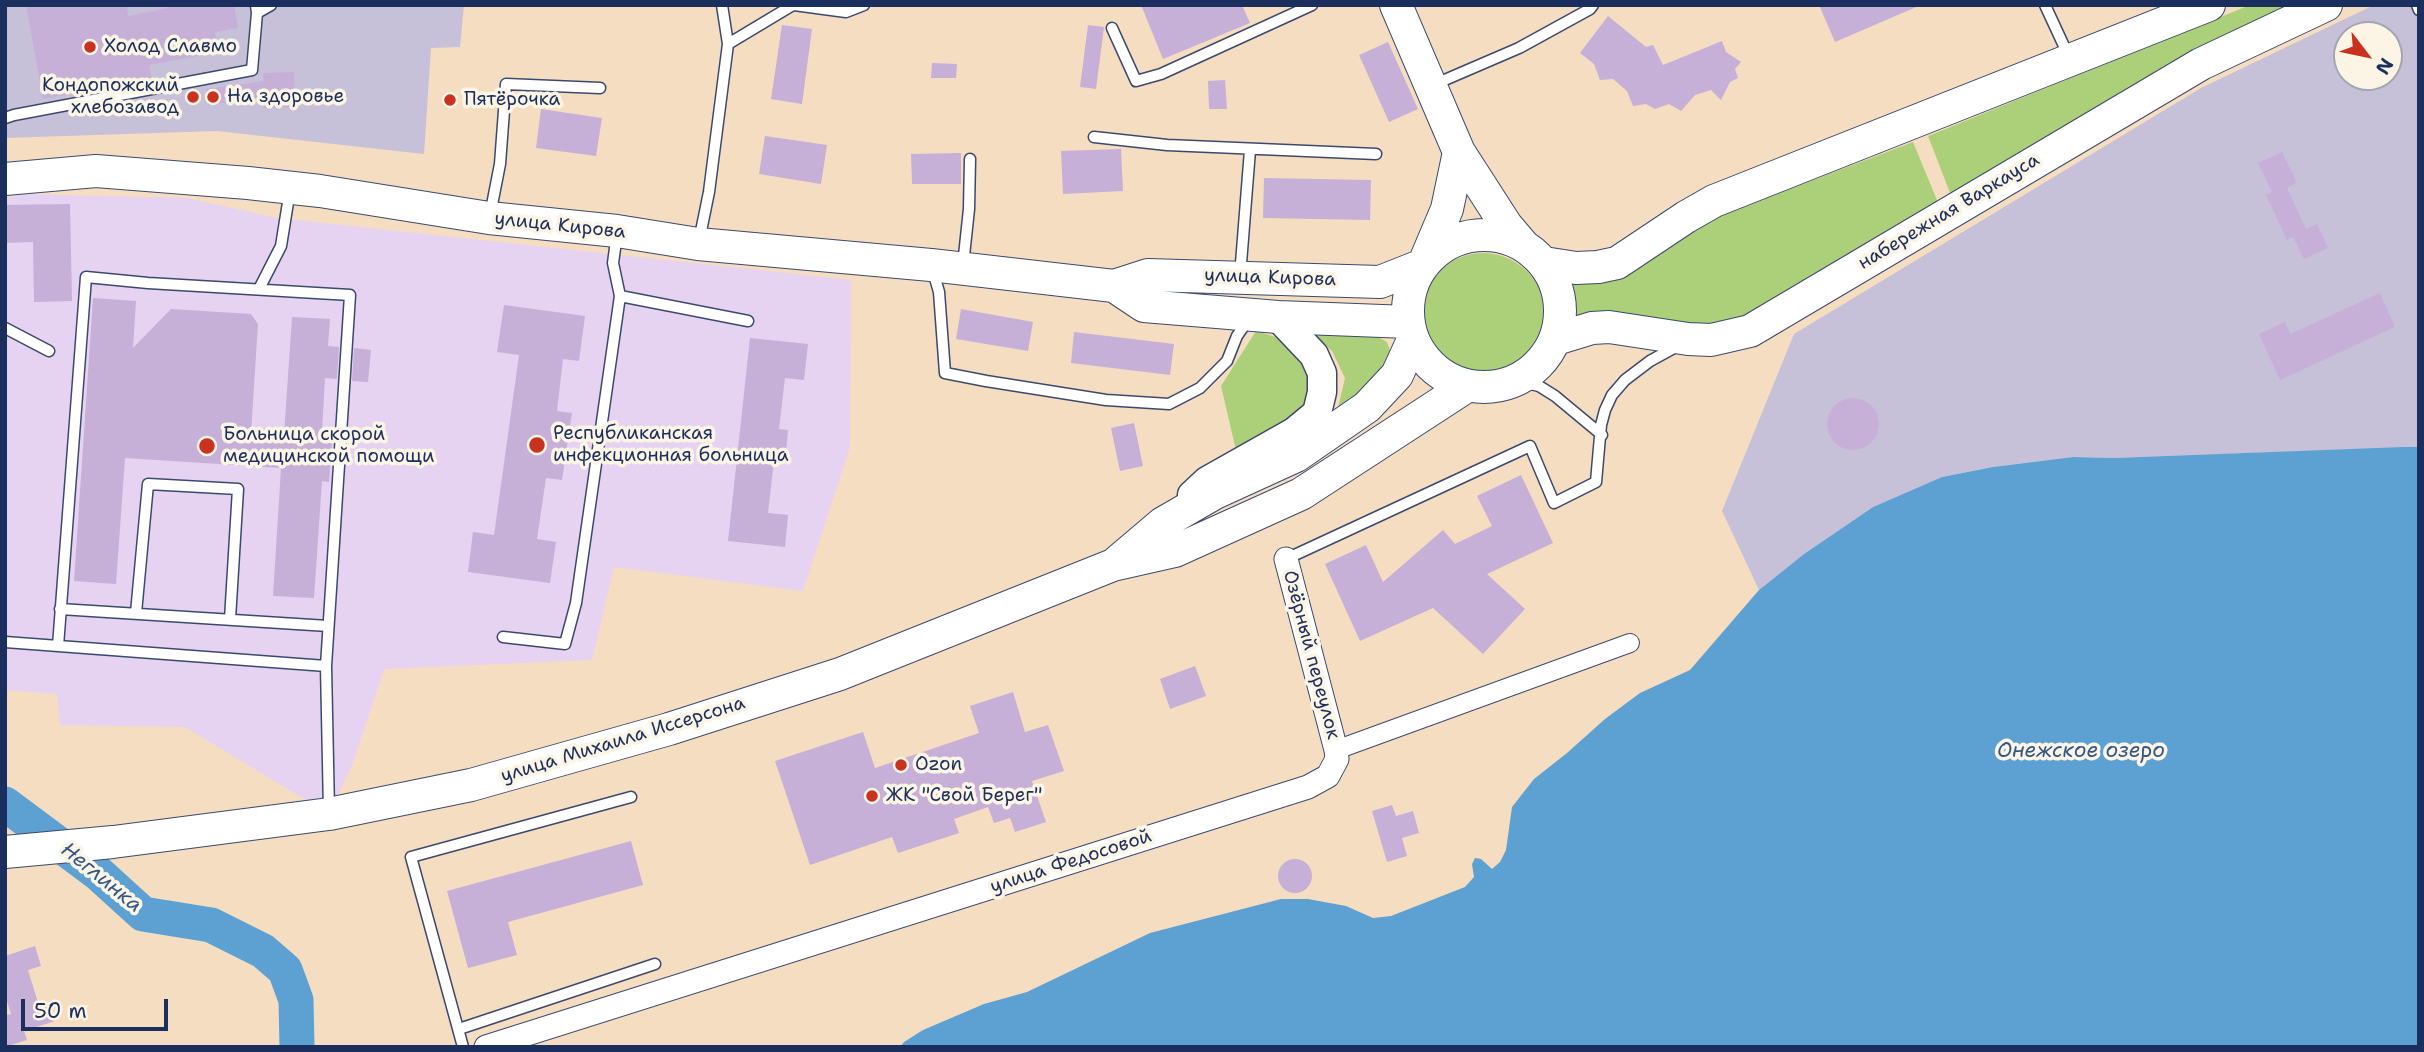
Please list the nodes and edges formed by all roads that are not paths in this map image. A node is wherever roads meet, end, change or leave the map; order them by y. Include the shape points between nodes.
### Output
1 (271, 5) edge
2 (722, 5) edge
3 (793, 5) edge
4 (864, 5) edge
5 (1312, 5) edge
6 (1396, 5) edge
7 (2045, 5) edge
8 (2209, 5) edge
9 (2326, 5) edge
10 (1591, 6) edge
11 (257, 9) edge
12 (1112, 28) dead end
13 (728, 44) junction
14 (2071, 61) junction
15 (1430, 86) junction
16 (600, 88) dead end
17 (5, 118) edge
18 (1094, 137) dead end
19 (1250, 150) junction
20 (1459, 152) junction
21 (1376, 154) dead end
22 (970, 159) dead end
23 (5, 179) edge
24 (291, 187) junction
25 (489, 218) junction
26 (617, 231) junction
27 (698, 244) junction
28 (1534, 254) junction
29 (931, 265) junction
30 (1423, 265) junction
31 (963, 268) junction
32 (1240, 277) junction
33 (1114, 286) junction
34 (259, 289) junction
35 (620, 296) junction
36 (1264, 316) junction
37 (748, 321) dead end
38 (5, 328) edge
39 (1411, 331) junction
40 (1556, 338) junction
41 (1688, 339) junction
42 (50, 351) dead end
43 (1517, 381) junction
44 (1467, 386) junction
45 (1602, 435) junction
46 (1163, 523) junction
47 (1286, 559) joint
48 (1113, 565) junction
49 (60, 610) junction
50 (136, 613) junction
51 (230, 619) junction
52 (328, 626) junction
53 (503, 637) dead end
54 (5, 642) edge
55 (1630, 643) dead end
56 (58, 646) junction
57 (326, 666) junction
58 (1336, 750) junction
59 (631, 797) dead end
60 (329, 814) junction
61 (5, 852) edge
62 (655, 964) dead end
63 (458, 1030) junction
64 (463, 1047) edge
65 (486, 1047) edge

1 - 11 lane
2 - 13 lane
3 - 4 lane via 846,12
3 - 13 lane
5 - 12 lane via 1161,74 1136,80
6 - 15 main road
7 - 14 lane
8 - 14 main road
9 - 41 main road, набережная Варкауса via 2201,64 1766,323 1712,340
10 - 15 lane via 1519,48
11 - 17 lane via 252,70
13 - 27 lane
14 - 28 main road via 1714,201 1617,263 1576,268
15 - 20 main road
16 - 25 lane via 506,84 500,164
18 - 19 lane
19 - 21 lane
19 - 32 lane
20 - 28 main road via 1506,225
20 - 30 main road via 1447,209
22 - 31 lane
23 - 24 main road, улица Кирова via 96,171
24 - 25 main road, улица Кирова
24 - 34 lane via 281,246
25 - 26 main road, улица Кирова
26 - 27 main road, улица Кирова
26 - 35 lane via 613,263
27 - 29 main road, улица Кирова
28 - 30 main road via 1497,236 1469,236 1444,246
28 - 40 main road via 1557,286 1561,313
29 - 31 main road, улица Кирова
29 - 36 lane via 939,292 945,373 1106,400 1169,404 1200,388 1227,361 1237,336
30 - 32 main road, улица Кирова via 1380,282
30 - 39 main road via 1408,302
31 - 33 main road, улица Кирова
32 - 33 main road, улица Кирова via 1148,275
33 - 36 main road, улица Кирова via 1144,306
34 - 49 lane via 86,277
34 - 52 lane via 350,295
35 - 37 lane
35 - 53 lane via 576,603 565,644
36 - 39 main road, улица Кирова
36 - 46 street via 1314,355 1322,373 1317,413 1294,432 1207,481
38 - 42 lane
39 - 44 main road via 1426,361 1445,377
39 - 46 main road, улица Михаила Иссерсона via 1397,375 1367,407 1296,456
40 - 41 main road, набережная Варкауса via 1609,327
40 - 43 main road via 1541,363
41 - 45 lane via 1625,380 1605,410
43 - 44 main road via 1493,387
43 - 45 lane via 1555,396
44 - 48 main road, улица Михаила Иссерсона via 1301,494 1175,551
45 - 47 lane via 1596,482 1554,503 1530,446
46 - 48 main road, улица Михаила Иссерсона
47 - 58 street, Озёрный переулок
48 - 60 main road, улица Михаила Иссерсона via 840,674 669,729 471,785
49 - 50 lane
49 - 56 lane
50 - 51 lane
50 - 51 lane via 148,484 238,489
51 - 52 lane
52 - 57 lane
54 - 56 lane
55 - 58 street
56 - 57 lane
57 - 60 lane
58 - 65 street, улица Федосовой via 1337,760 1328,776 1308,787
59 - 63 lane via 411,857
60 - 61 main road, улица Михаила Иссерсона
62 - 63 lane
63 - 64 lane

